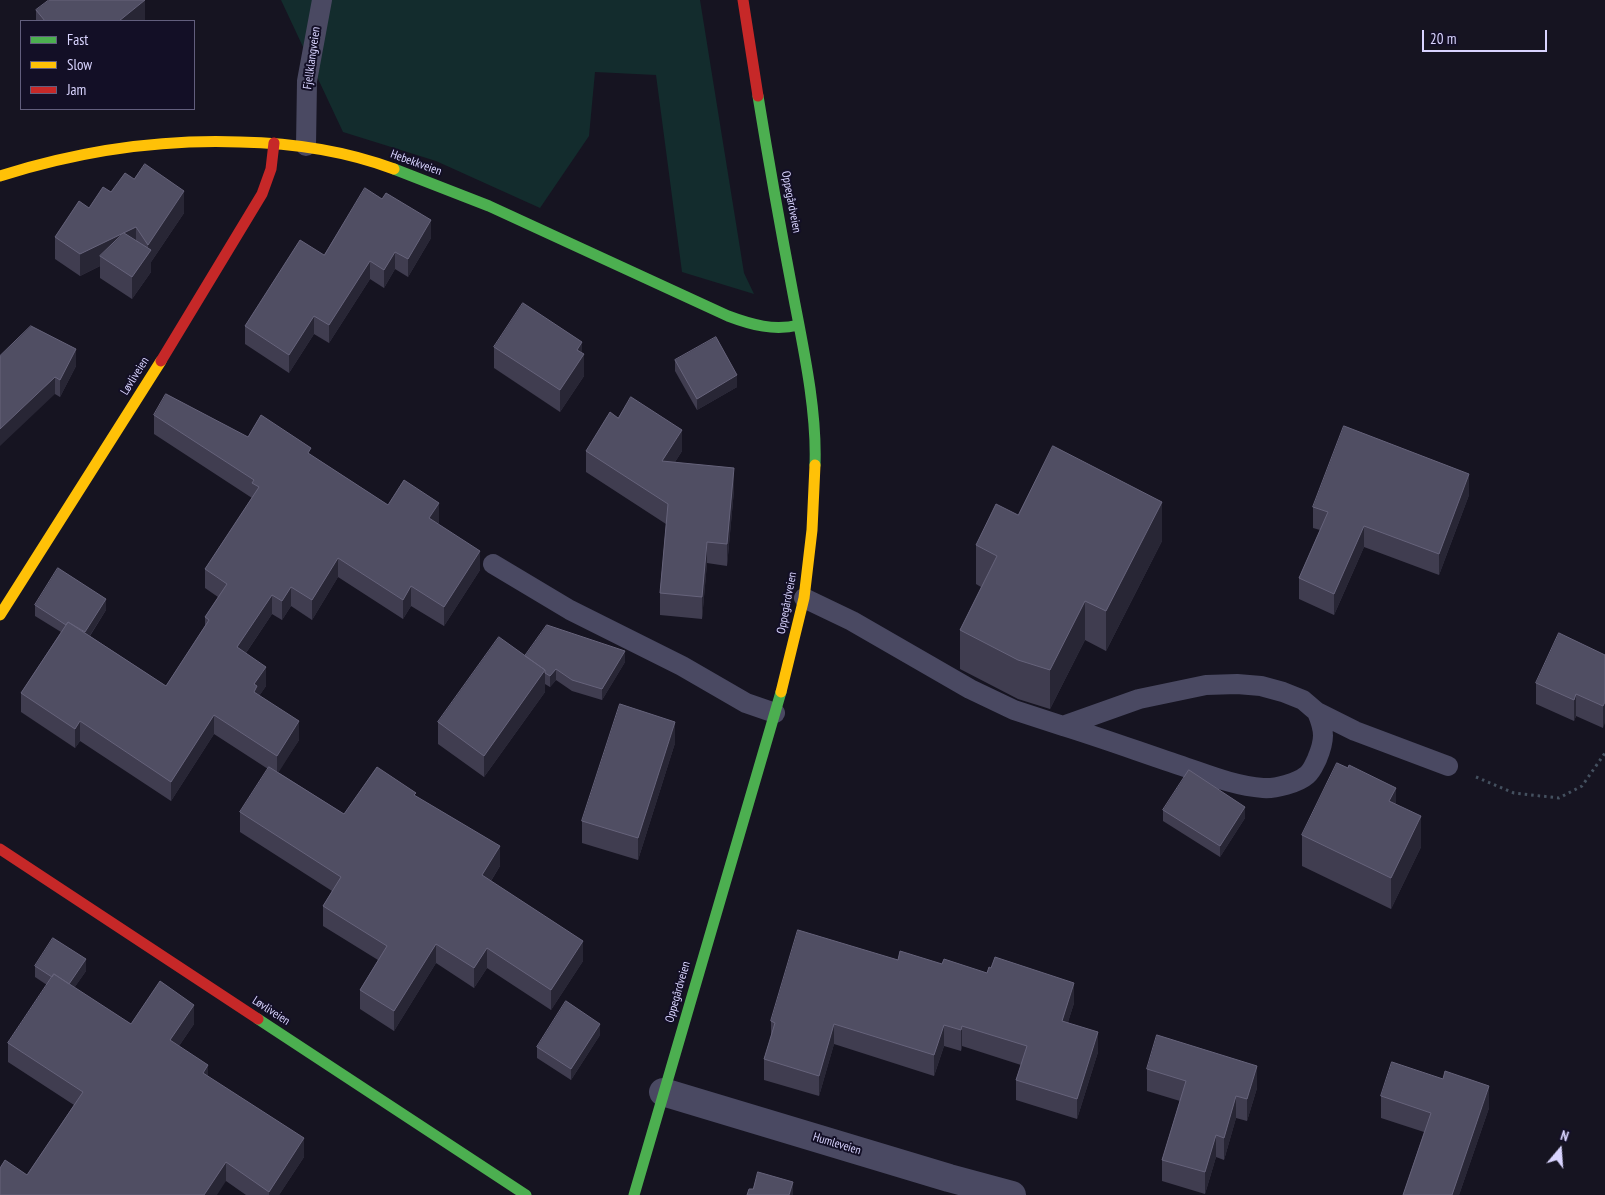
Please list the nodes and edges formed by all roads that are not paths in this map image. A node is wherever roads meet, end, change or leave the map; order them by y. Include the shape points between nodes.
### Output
1 (322, 0) edge
2 (743, 0) edge
3 (274, 143) junction
4 (306, 146) junction
5 (0, 176) edge
6 (799, 325) junction
7 (493, 564) dead end
8 (804, 598) junction
9 (0, 615) edge
10 (1317, 712) junction
11 (775, 713) junction
12 (1063, 726) junction
13 (1448, 766) road end
14 (0, 849) edge
15 (663, 1092) junction
16 (947, 1186) edge
17 (526, 1195) edge
18 (634, 1195) edge
19 (1012, 1195) edge

1 - 4 lane, Fjellklangveien via 307,81
2 - 6 street, Oppegårdveien
3 - 4 street, Hebekkveien
3 - 5 street, Hebekkveien via 197,141 132,145 92,151
3 - 9 street, Løvliveien via 273,162 262,194 169,349
4 - 6 street, Hebekkveien via 356,156 437,185 499,210 728,316 772,328
6 - 8 street, Oppegårdveien via 810,391 815,460 812,530
7 - 11 lane via 570,610 682,666 746,703
8 - 11 street, Oppegårdveien
8 - 12 lane via 852,621 970,689 1014,710
10 - 12 lane via 1303,700 1262,686 1206,685 1139,700
10 - 12 lane via 1324,737 1308,775 1277,787 1264,788 1232,783
10 - 13 lane via 1354,731
11 - 15 street, Oppegårdveien
14 - 17 street, Løvliveien
15 - 16 street, Humleveien
15 - 18 street, Oppegårdveien
16 - 19 street, Humleveien

